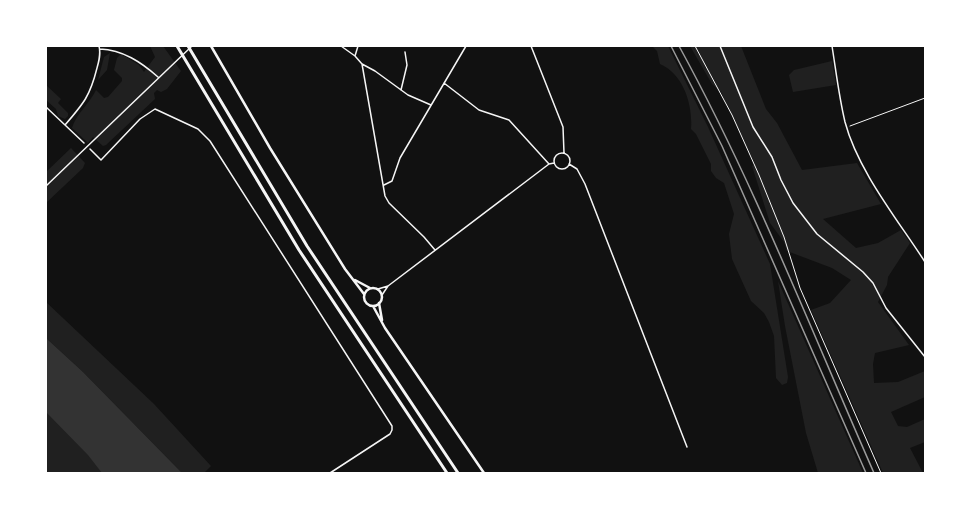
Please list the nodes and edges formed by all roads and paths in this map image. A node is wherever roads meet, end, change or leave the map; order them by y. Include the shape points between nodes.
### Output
1 (99, 46) edge
2 (178, 46) edge
3 (188, 46) edge
4 (192, 46) edge
5 (211, 46) edge
6 (341, 46) edge
7 (358, 46) edge
8 (466, 46) edge
9 (532, 46) edge
10 (695, 46) edge
11 (720, 46) edge
12 (832, 46) edge
13 (100, 49) junction
14 (405, 52) dead end
15 (355, 56) junction
16 (362, 64) junction
17 (158, 78) junction
18 (444, 83) junction
19 (400, 90) junction
20 (925, 98) edge
21 (431, 105) junction
22 (46, 107) edge
23 (65, 125) junction
24 (847, 127) junction
25 (84, 144) dead end
26 (90, 149) dead end
27 (564, 153) junction
28 (554, 163) junction
29 (549, 164) junction
30 (569, 164) junction
31 (384, 185) junction
32 (46, 186) edge
33 (435, 250) junction
34 (925, 262) edge
35 (353, 279) junction
36 (388, 286) junction
37 (370, 288) junction
38 (378, 289) junction
39 (364, 294) junction
40 (382, 295) junction
41 (379, 303) junction
42 (373, 306) junction
43 (382, 322) junction
44 (925, 357) edge
45 (687, 447) dead end
46 (330, 473) edge
47 (447, 473) edge
48 (458, 473) edge
49 (484, 473) edge
50 (881, 473) edge

1 - 13 street
2 - 47 highway via 299,250
3 - 48 highway via 311,252
4 - 17 street
5 - 35 main road via 270,148
6 - 15 street
7 - 15 street
8 - 18 street
9 - 27 street via 563,127
10 - 50 path via 732,115 759,175 784,236 800,288
11 - 44 street via 752,127 772,157 793,203 817,234 873,283 886,308
12 - 24 street
13 - 17 street via 129,56
13 - 23 street via 90,93
14 - 19 street via 407,65
15 - 16 street
16 - 19 street
16 - 31 street
17 - 32 street
18 - 21 street
18 - 29 street via 479,110 502,116 514,125
19 - 21 street
20 - 24 path
21 - 31 street via 400,158 392,181
22 - 23 street
23 - 25 street
24 - 34 street via 872,182
26 - 46 street via 101,160 140,119 155,109 198,129 210,141 392,426 390,434
27 - 28 street via 555,156
27 - 30 street via 569,157
28 - 29 street
28 - 30 street via 561,169
29 - 33 street
30 - 45 street via 577,169 585,184
31 - 33 street via 389,203
33 - 36 street
35 - 37 main road
35 - 39 main road
36 - 38 street
36 - 40 street
37 - 38 main road
37 - 39 main road
38 - 40 main road
39 - 42 main road via 366,302
40 - 41 main road
41 - 42 main road
41 - 43 main road
42 - 43 main road
43 - 49 main road

